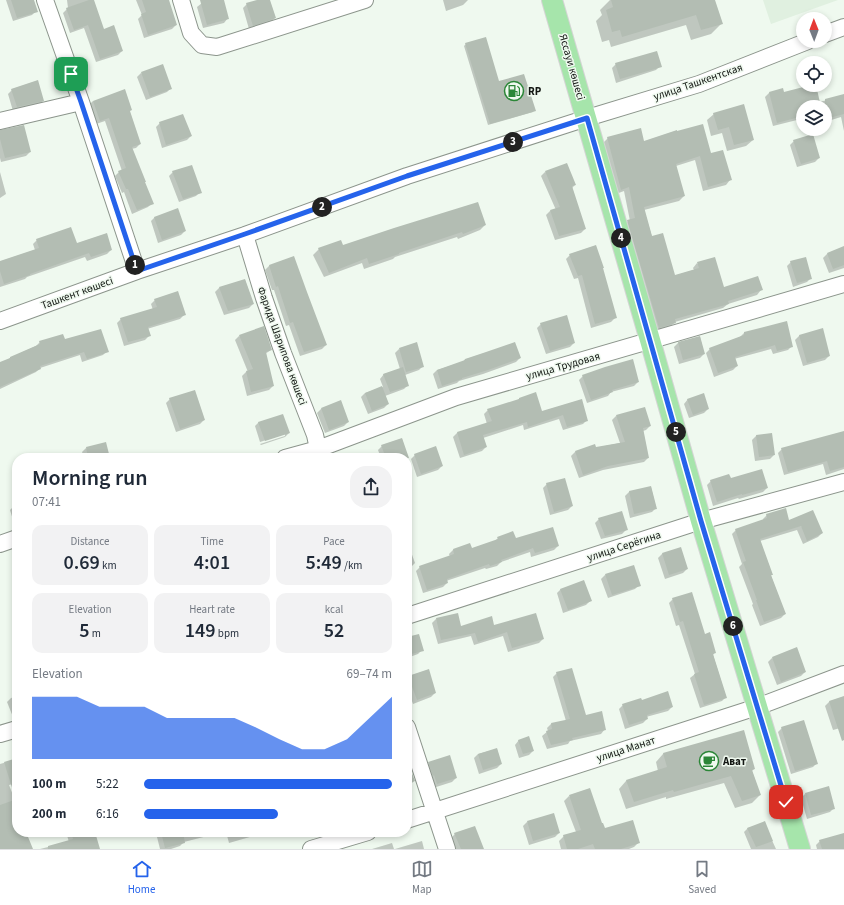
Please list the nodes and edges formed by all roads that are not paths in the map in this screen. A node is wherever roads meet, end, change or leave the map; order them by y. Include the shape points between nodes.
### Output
1 (45, 0) edge
2 (181, 0) edge
3 (365, 0) edge
4 (552, 0) edge
5 (844, 27) edge
6 (832, 31) edge
7 (796, 46) edge
8 (81, 102) junction
9 (587, 118) junction
10 (0, 121) edge
11 (245, 234) junction
12 (137, 271) junction
13 (844, 284) edge
14 (0, 321) edge
15 (650, 340) junction
16 (319, 453) edge
17 (844, 482) edge
18 (701, 521) junction
19 (12, 540) edge
20 (0, 544) edge
21 (412, 614) edge
22 (844, 674) edge
23 (757, 707) junction
24 (12, 730) edge
25 (0, 734) edge
26 (412, 742) edge
27 (435, 812) junction
28 (412, 819) edge
29 (351, 837) edge
30 (311, 849) edge
31 (446, 849) edge
32 (800, 849) edge

1 - 8 street
2 - 3 street via 191,33 202,45 217,48
4 - 9 main road, Яссауи көшесі
5 - 6 street
7 - 9 street, улица Ташкентская via 699,84
8 - 10 street
8 - 12 street
9 - 11 street, Ташкент көшесі via 407,176
9 - 15 main road, Яссауи көшесі
11 - 12 street, Ташкент көшесі
11 - 16 street, Фарида Шарипова көшесі via 264,298 315,435
12 - 14 street, Ташкент көшесі
13 - 15 street, улица Трудовая
15 - 16 street, улица Трудовая via 456,397
15 - 18 main road, Яссауи көшесі
17 - 18 street, улица Серёгина
18 - 21 street, улица Серёгина
18 - 23 main road, Яссауи көшесі
19 - 20 street
22 - 23 street, улица Манат
23 - 27 street, улица Манат
23 - 32 main road, Яссауи көшесі
24 - 25 street
26 - 27 street
27 - 28 street, улица Манат
27 - 31 street
29 - 30 street

